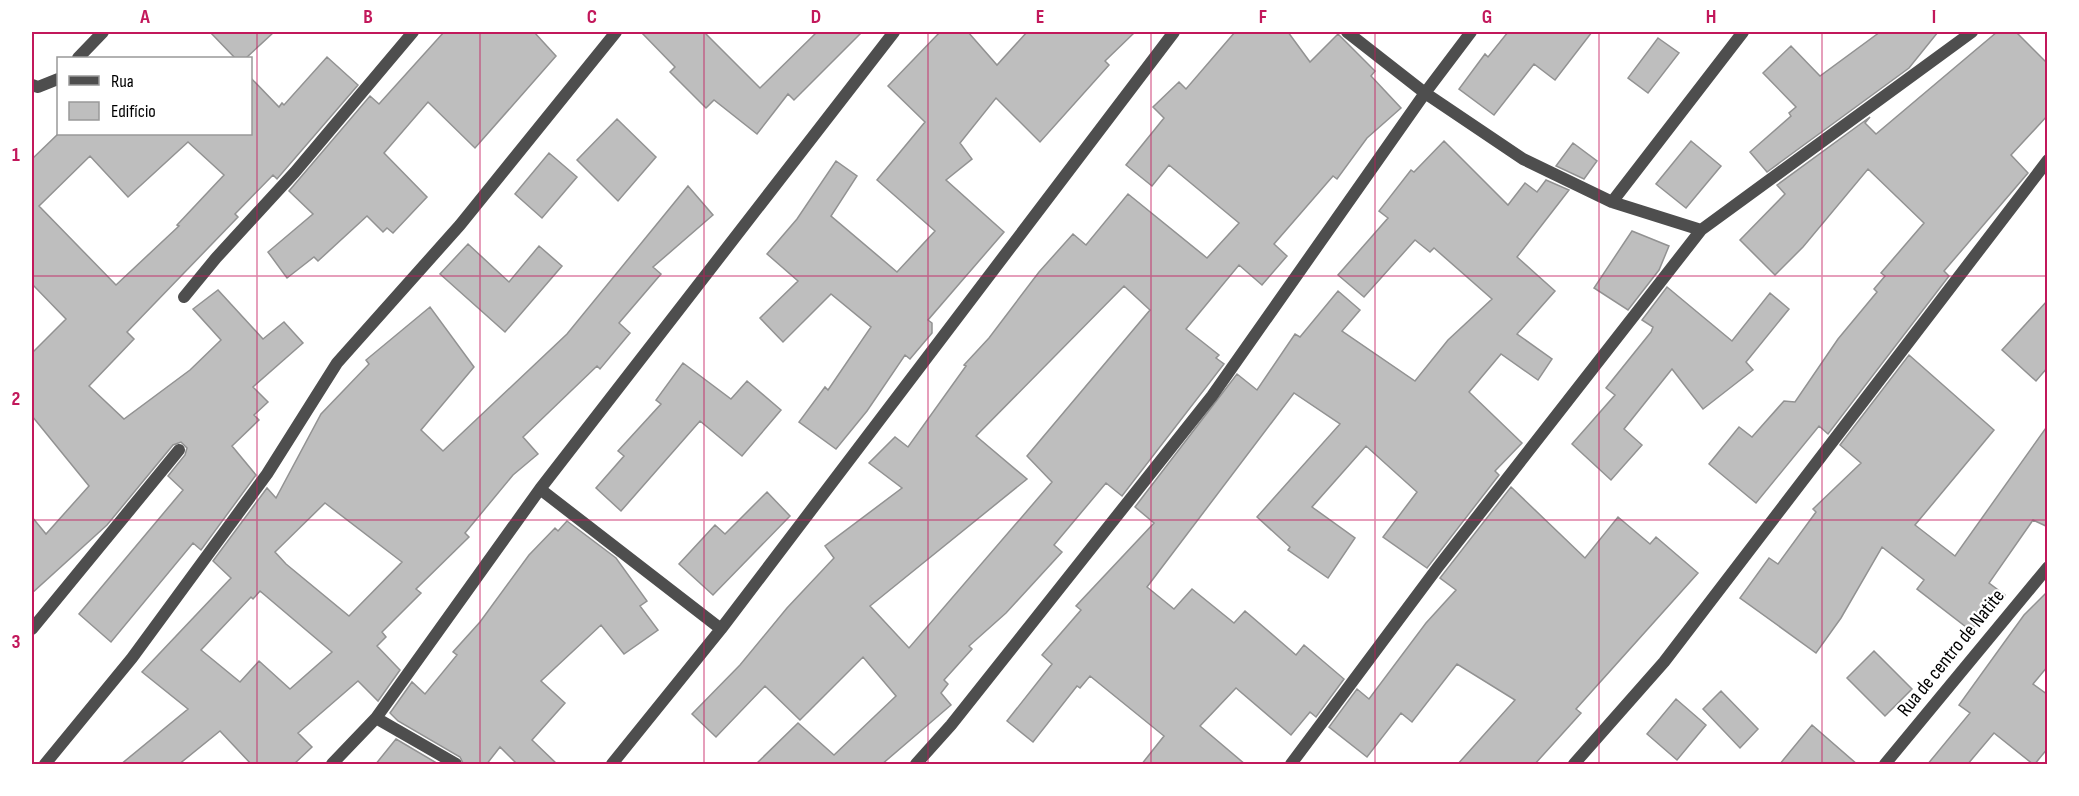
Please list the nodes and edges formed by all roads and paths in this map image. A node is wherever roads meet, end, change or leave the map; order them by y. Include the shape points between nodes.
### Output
1 (103, 32) edge
2 (413, 32) edge
3 (616, 32) edge
4 (894, 32) edge
5 (1174, 32) edge
6 (1347, 32) edge
7 (1471, 32) edge
8 (1743, 32) edge
9 (1972, 32) edge
10 (79, 57) edge
11 (57, 79) edge
12 (32, 85) edge
13 (1425, 93) junction
14 (2048, 160) edge
15 (1612, 202) junction
16 (1701, 230) junction
17 (184, 297) dead end
18 (179, 450) dead end
19 (540, 489) junction
20 (2048, 567) edge
21 (32, 629) edge
22 (721, 629) junction
23 (376, 718) junction
24 (45, 765) edge
25 (332, 765) edge
26 (456, 765) edge
27 (612, 765) edge
28 (916, 765) edge
29 (1291, 765) edge
30 (1574, 765) edge
31 (1885, 765) edge

1 - 10 street
2 - 17 street
3 - 24 street via 460,225 337,363 267,474 132,658
4 - 19 street
5 - 22 street
6 - 13 street
7 - 13 street
8 - 15 street
9 - 16 street
11 - 12 street via 38,87
13 - 15 street via 1523,159
13 - 28 street via 1212,396
14 - 30 street via 1664,662
15 - 16 street
16 - 29 street via 1438,567
18 - 21 street
19 - 22 street
19 - 23 street
20 - 31 street, Rua de centro de Natite
22 - 27 street
23 - 25 street
23 - 26 street

